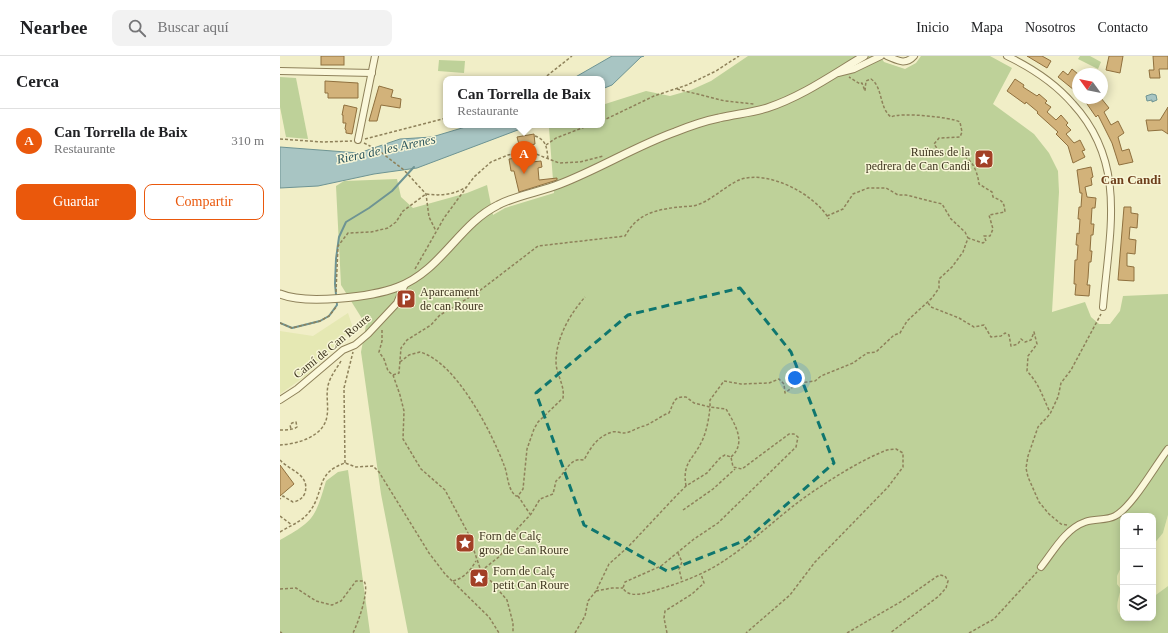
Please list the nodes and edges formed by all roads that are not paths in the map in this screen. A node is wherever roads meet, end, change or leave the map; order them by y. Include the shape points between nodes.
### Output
1 (375, 56) edge
2 (864, 56) edge
3 (881, 56) edge
4 (914, 56) edge
5 (1007, 56) edge
6 (891, 57) edge
7 (280, 71) edge
8 (372, 73) junction
9 (835, 74) junction
10 (358, 140) road end
11 (405, 284) junction
12 (280, 294) edge
13 (1103, 307) road end
14 (280, 400) edge
15 (1168, 449) edge
16 (1041, 567) road end

1 - 8 street
2 - 9 street
3 - 9 street
4 - 6 street via 904,62
5 - 13 street via 1036,71 1062,92 1086,118 1101,143 1110,178 1111,201
7 - 8 street
8 - 10 street
9 - 11 street via 779,103 674,132 561,184 496,206 472,224 430,268
11 - 12 street via 390,290 336,298 298,299
11 - 14 street, Camí de Can Roure via 397,303 355,345 343,350
15 - 16 street via 1130,502 1116,516 1084,522 1077,526 1060,542

